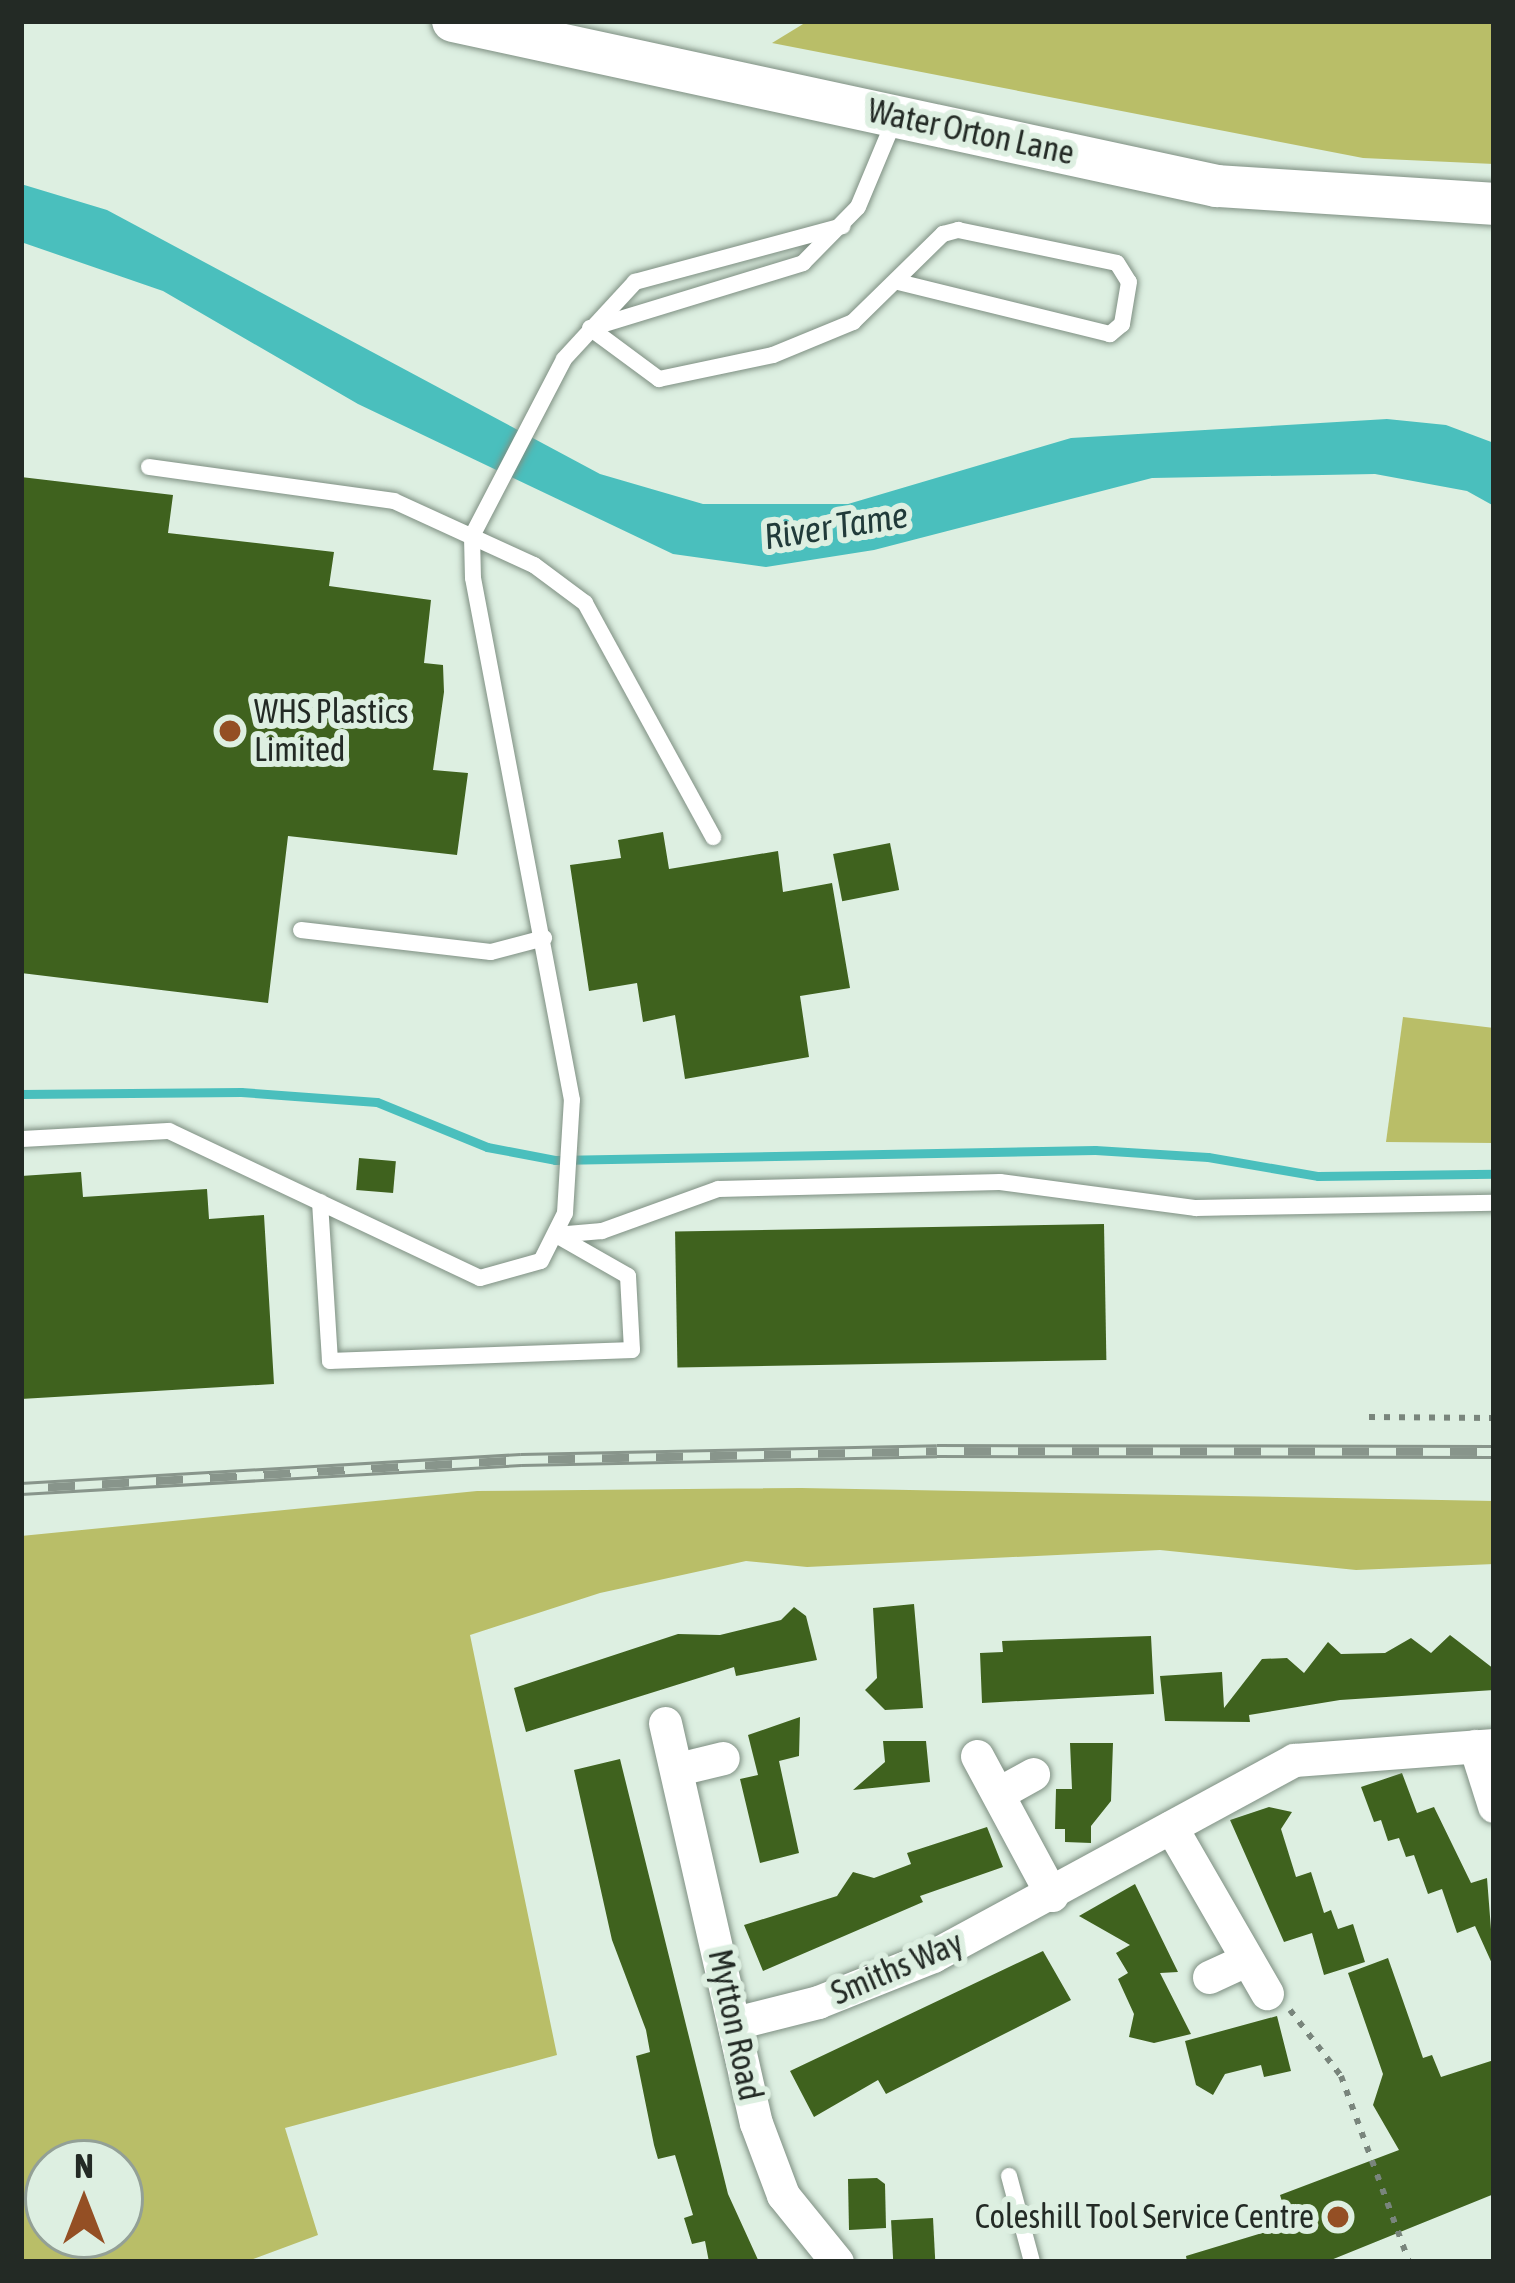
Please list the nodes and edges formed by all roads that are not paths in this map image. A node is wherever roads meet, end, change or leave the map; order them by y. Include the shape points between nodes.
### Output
1 (453, 21) edge
2 (896, 115) junction
3 (1494, 203) edge
4 (843, 226) junction
5 (899, 282) junction
6 (590, 328) junction
7 (149, 467) dead end
8 (472, 536) junction
9 (713, 837) dead end
10 (301, 930) dead end
11 (544, 938) junction
12 (21, 1138) edge
13 (320, 1202) junction
14 (1494, 1203) edge
15 (556, 1235) junction
16 (665, 1723) dead end
17 (1485, 1745) edge
18 (977, 1756) dead end
19 (723, 1758) dead end
20 (678, 1769) junction
21 (1033, 1774) dead end
22 (999, 1793) junction
23 (1494, 1806) edge
24 (1171, 1827) junction
25 (1052, 1895) junction
26 (1246, 1960) junction
27 (1209, 1977) dead end
28 (1267, 1993) road end
29 (735, 2023) junction
30 (1009, 2176) dead end
31 (837, 2262) edge
32 (1032, 2262) edge

1 - 2 street, Water Orton Lane
2 - 3 street, Water Orton Lane via 1217,186
2 - 4 lane via 872,181
4 - 6 lane via 803,262
4 - 6 lane via 635,282
5 - 5 lane via 944,234 958,230 1118,263 1129,282 1122,324 1110,334
5 - 6 lane via 825,336 659,379
6 - 8 lane
7 - 8 lane via 394,501
8 - 9 lane via 534,565 585,603
8 - 11 lane via 472,578
10 - 11 lane via 472,951
11 - 15 lane via 572,1116 571,1172
12 - 13 lane via 169,1131
13 - 15 lane via 480,1278 541,1261
13 - 15 lane via 330,1361 632,1350 628,1276
14 - 15 lane via 1196,1208 1000,1182 759,1186 693,1195 602,1231
16 - 20 street, Mytton Road
17 - 23 street, Smiths Way
17 - 24 street, Smiths Way via 1294,1760
18 - 22 street
19 - 20 street
20 - 29 street, Mytton Road
21 - 22 street
22 - 25 street
24 - 25 street, Smiths Way
24 - 26 street
25 - 29 street, Smiths Way via 914,1964 818,2002
26 - 27 street
26 - 28 street
29 - 31 street, Mytton Road via 756,2123 783,2195
30 - 32 lane

